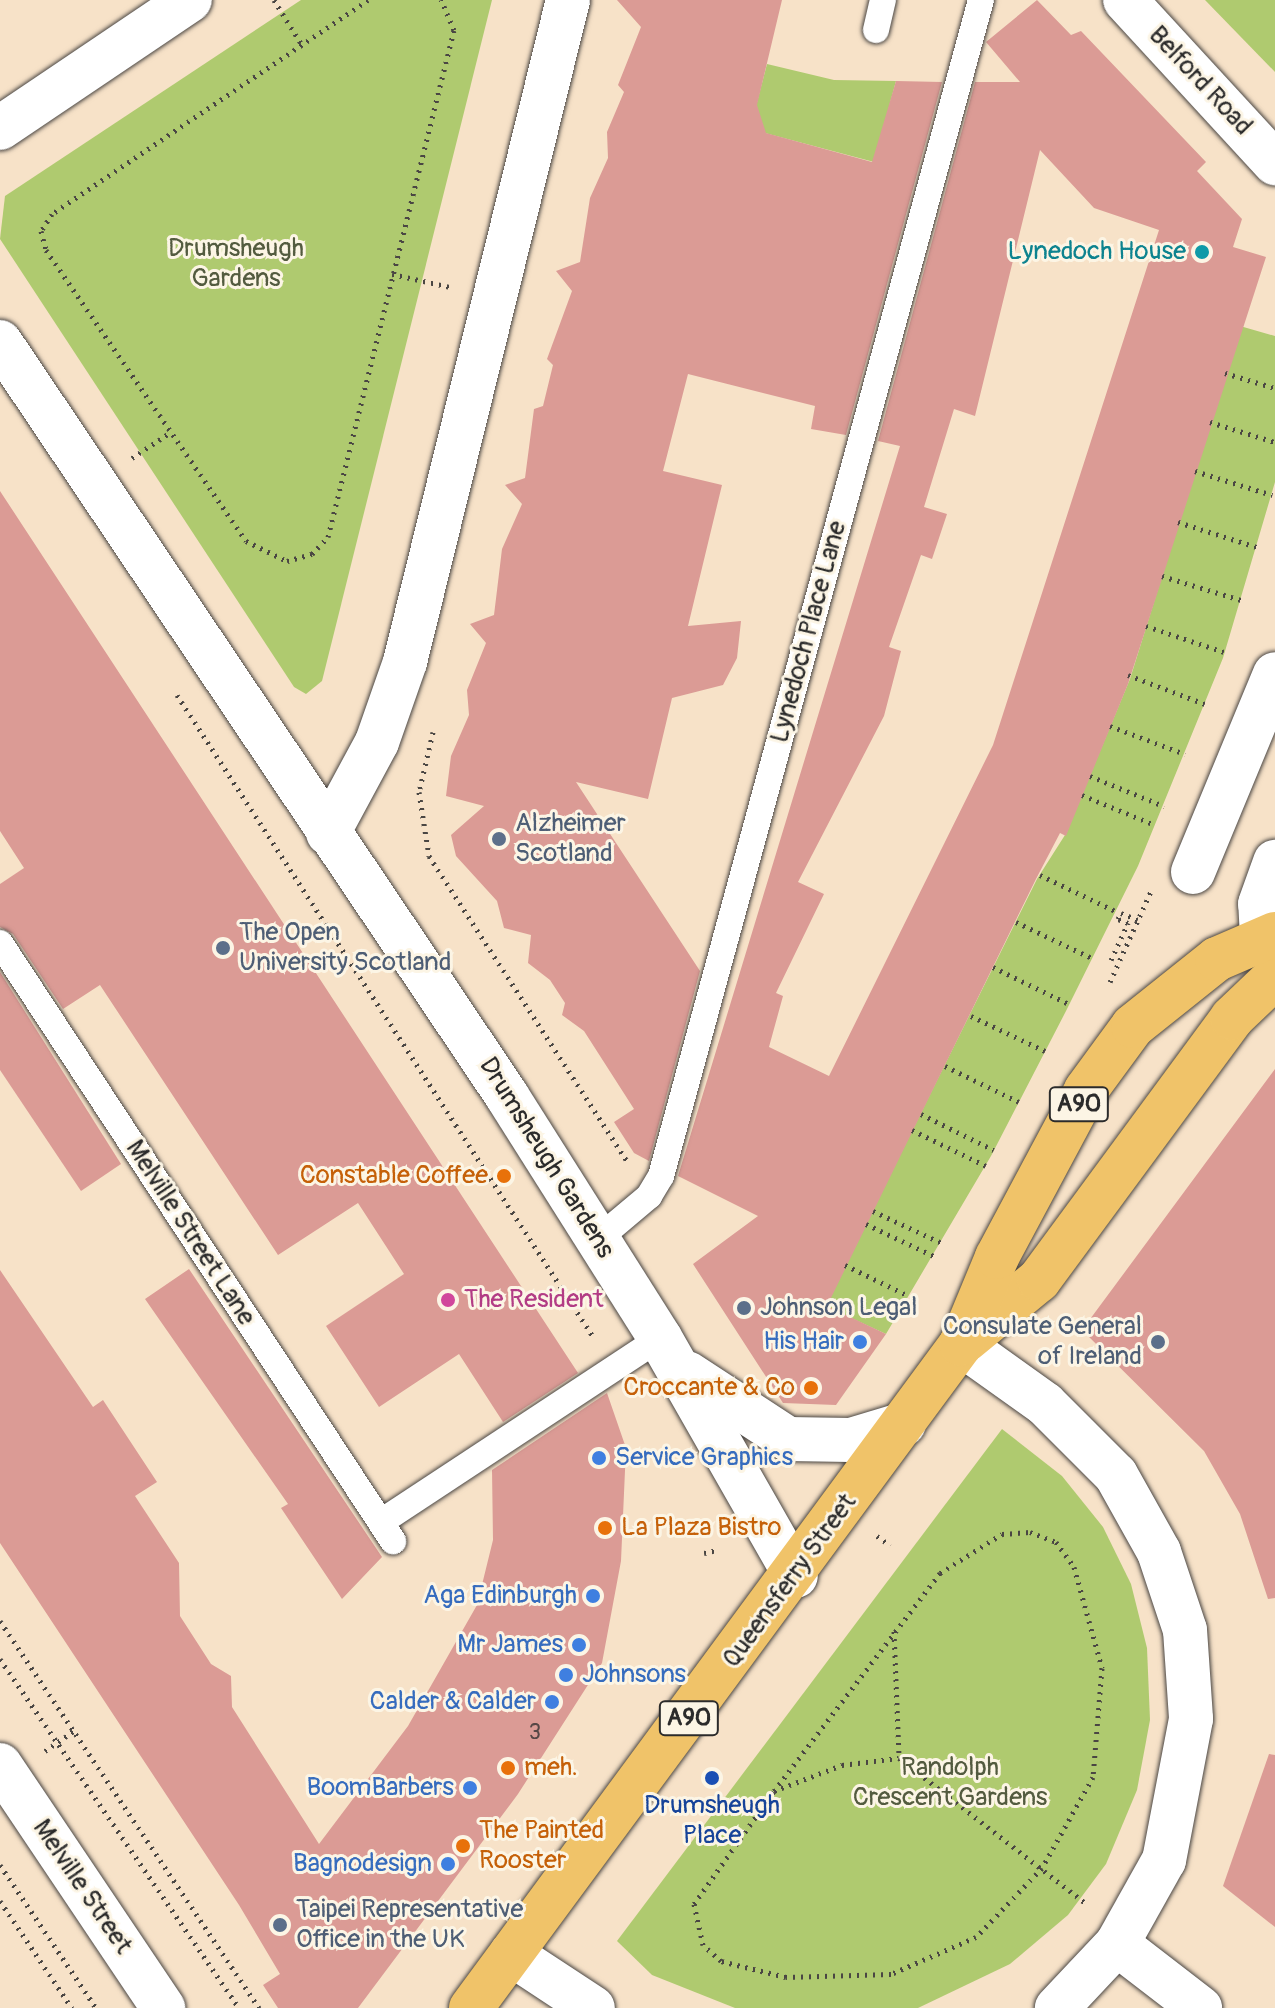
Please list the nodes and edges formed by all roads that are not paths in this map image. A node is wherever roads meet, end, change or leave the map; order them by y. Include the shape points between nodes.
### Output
1 (190, 0) edge
2 (568, 0) edge
3 (883, 0) edge
4 (981, 0) edge
5 (1125, 0) edge
6 (876, 30) dead end
7 (0, 128) edge
8 (1275, 163) edge
9 (0, 342) edge
10 (1275, 674) edge
11 (328, 833) junction
12 (1275, 862) edge
13 (1193, 872) road end
14 (0, 943) edge
15 (1271, 949) edge
16 (598, 1239) junction
17 (961, 1344) junction
18 (668, 1352) junction
19 (904, 1424) junction
20 (796, 1576) junction
21 (0, 1765) edge
22 (1117, 1944) junction
23 (511, 1954) junction
24 (163, 2008) edge
25 (471, 2008) edge
26 (593, 2008) edge
27 (1057, 2008) edge
28 (1200, 2008) edge

1 - 7 street
2 - 11 street via 405,662 377,742
3 - 6 lane
4 - 16 lane, Lynedoch Place Lane via 661,1176 649,1196
5 - 8 street, Belford Road
9 - 11 street, Drumsheugh Gardens
10 - 13 street
11 - 16 street, Drumsheugh Gardens
12 - 15 street via 1260,904
14 - 18 lane, Melville Street Lane via 387,1531
15 - 17 main road, Queensferry Street / A90 via 1232,1018 1039,1280
15 - 17 main road, Queensferry Street / A90 via 1217,959 1133,1026 1079,1104 997,1257
16 - 18 street, Drumsheugh Gardens
17 - 19 main road, Queensferry Street / A90
17 - 22 street via 1045,1404 1116,1475 1159,1552 1181,1617 1191,1672 1185,1773 1164,1860
18 - 19 street via 788,1439 851,1440
18 - 20 street, Drumsheugh Gardens
19 - 20 main road, Queensferry Street / A90
20 - 23 main road, Queensferry Street / A90
21 - 24 street, Melville Street
22 - 27 street
22 - 28 street
23 - 25 main road, Queensferry Street / A90
23 - 26 street

